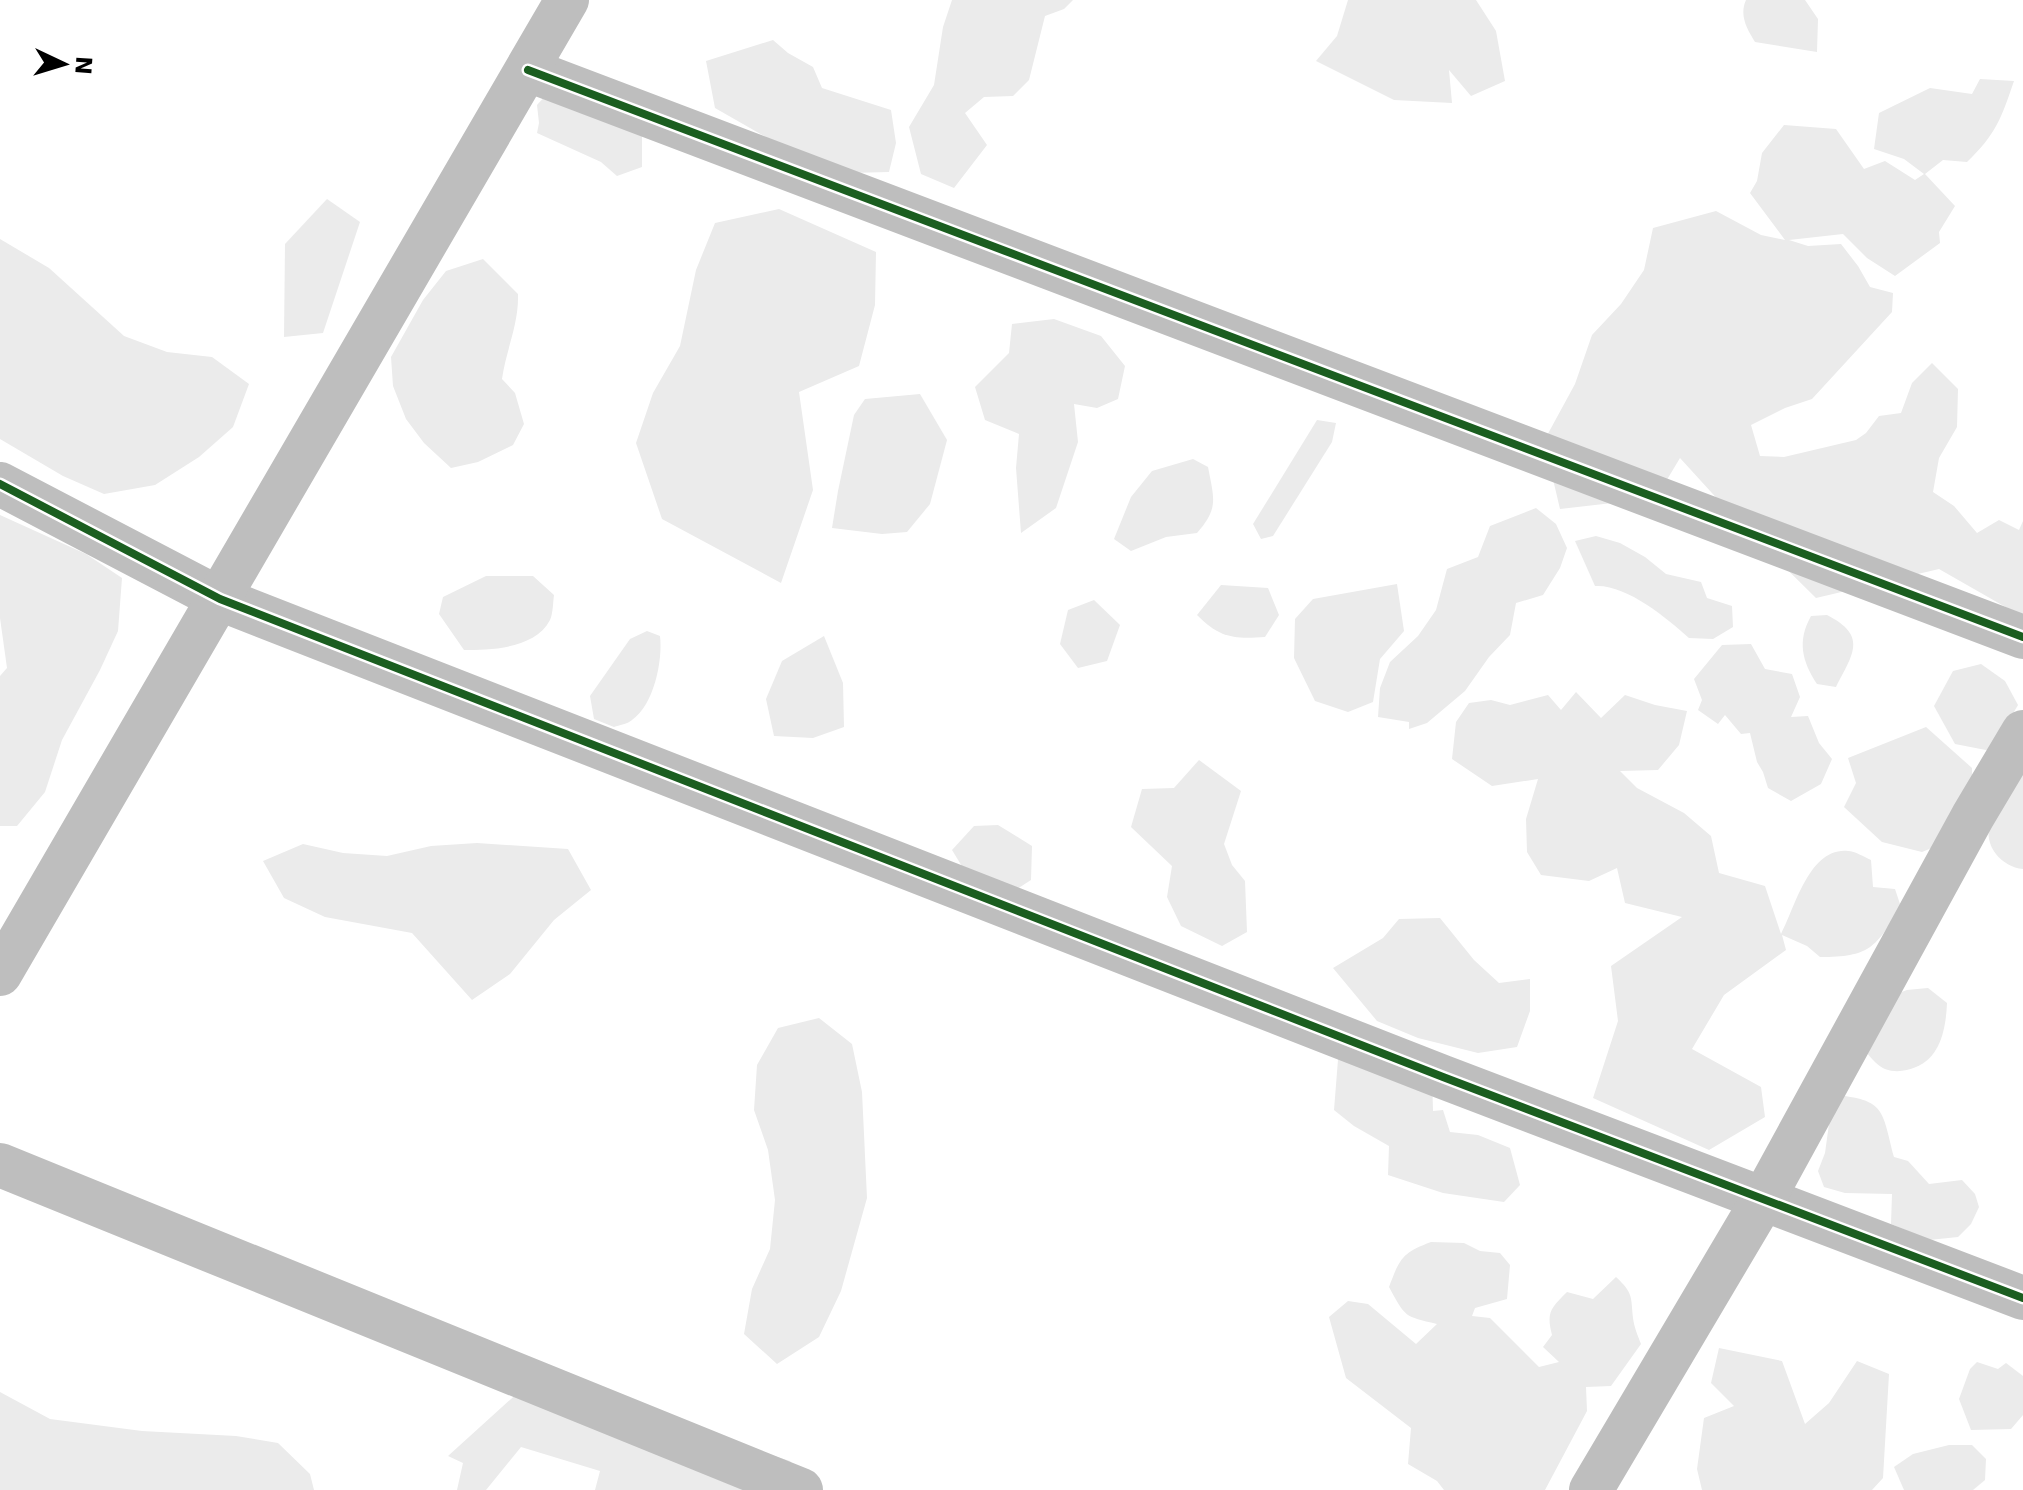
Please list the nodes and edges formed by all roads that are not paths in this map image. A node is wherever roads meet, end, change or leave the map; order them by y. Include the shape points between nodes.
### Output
1 (567, 0) edge
2 (528, 70) junction
3 (0, 484) edge
4 (220, 599) junction
5 (2023, 637) edge
6 (2023, 732) edge
7 (0, 974) edge
8 (0, 1165) edge
9 (1764, 1198) junction
10 (2023, 1298) edge
11 (801, 1490) edge
12 (1591, 1490) edge

1 - 2 street
2 - 4 street
2 - 5 street
3 - 4 street
4 - 7 street
4 - 9 street
6 - 9 street
8 - 11 street
9 - 10 street
9 - 12 street

